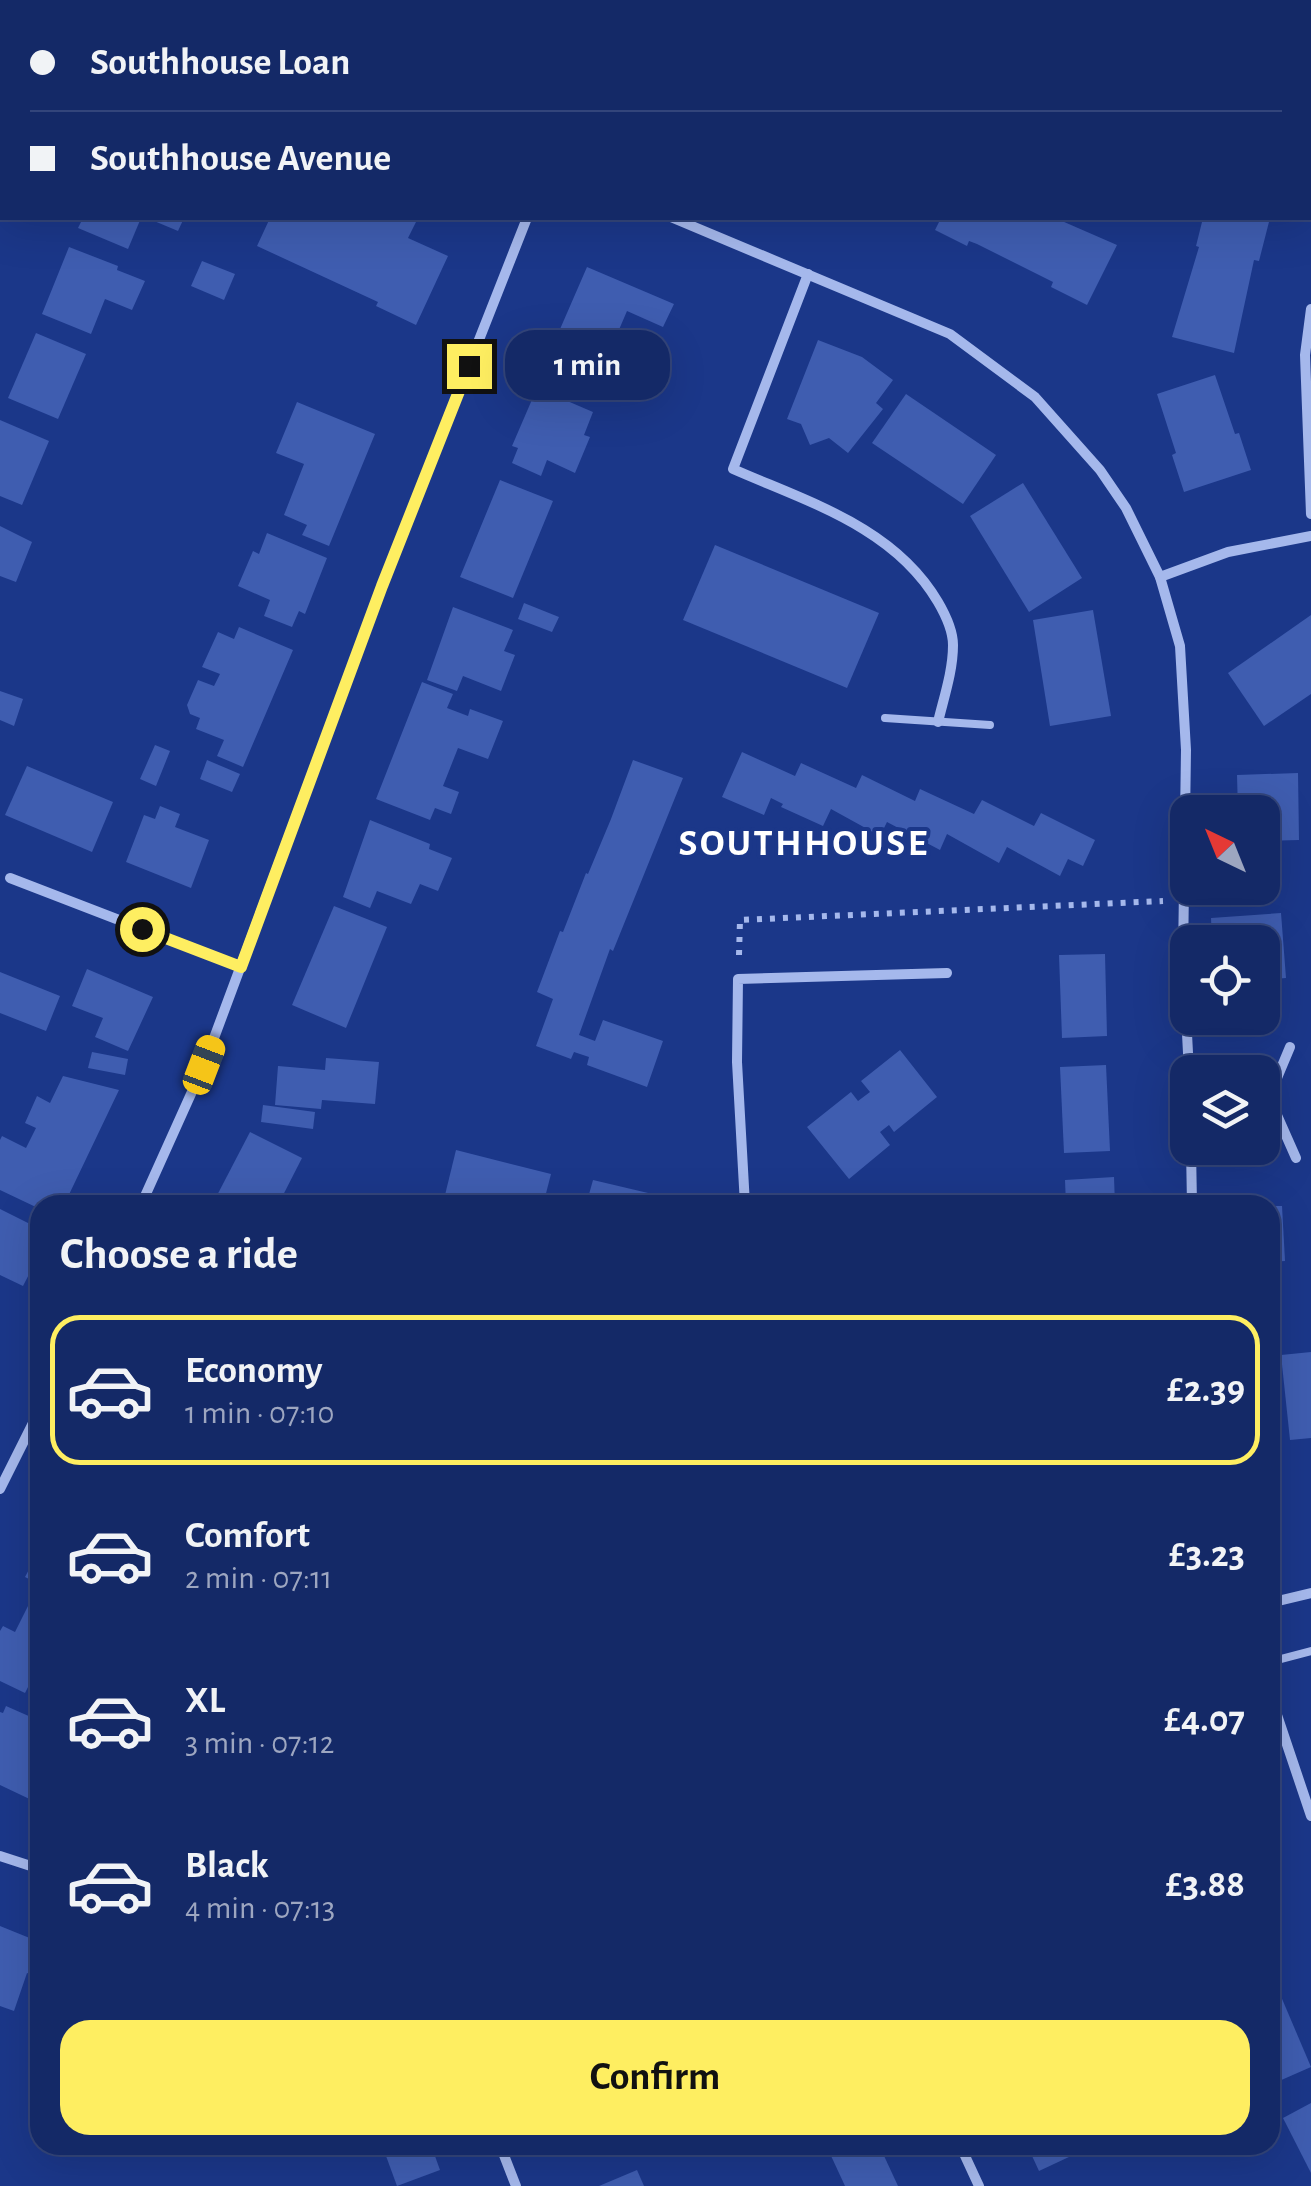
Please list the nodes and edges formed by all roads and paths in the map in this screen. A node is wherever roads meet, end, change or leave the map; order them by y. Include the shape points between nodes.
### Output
1 (526, 220) edge
2 (678, 220) edge
3 (808, 274) junction
4 (1311, 308) edge
5 (1311, 514) edge
6 (1311, 536) edge
7 (1160, 576) junction
8 (885, 718) dead end
9 (938, 722) junction
10 (990, 725) dead end
11 (1184, 795) edge
12 (10, 878) dead end
13 (1170, 901) edge
14 (1184, 905) edge
15 (241, 967) junction
16 (947, 973) dead end
17 (738, 978) junction
18 (1290, 1047) dead end
19 (1188, 1055) edge
20 (1280, 1068) edge
21 (1280, 1126) edge
22 (1296, 1158) dead end
23 (1191, 1165) edge
24 (146, 1195) edge
25 (744, 1195) edge
26 (1192, 1195) edge
27 (30, 1429) edge
28 (0, 1489) edge
29 (1311, 1593) edge
30 (1280, 1601) edge
31 (1311, 1650) edge
32 (1280, 1659) edge
33 (1280, 1724) edge
34 (1311, 1816) edge
35 (0, 1856) edge
36 (30, 1866) edge
37 (504, 2155) edge
38 (965, 2155) edge
39 (516, 2186) edge
40 (979, 2186) edge

1 - 15 street
2 - 3 street
3 - 7 street via 950,334 1035,397 1100,470
3 - 9 street via 733,468 857,524 924,578 954,642
4 - 5 street via 1304,355
6 - 7 street via 1228,552
7 - 11 street via 1180,646
8 - 9 lane
9 - 10 lane
12 - 15 street
13 - 17 path via 740,920
14 - 19 street
15 - 24 street
16 - 17 street
17 - 25 street
18 - 20 street
21 - 22 street
23 - 26 street
27 - 28 street
29 - 30 street
31 - 32 lane
33 - 34 street
35 - 36 street
37 - 39 street
38 - 40 street

